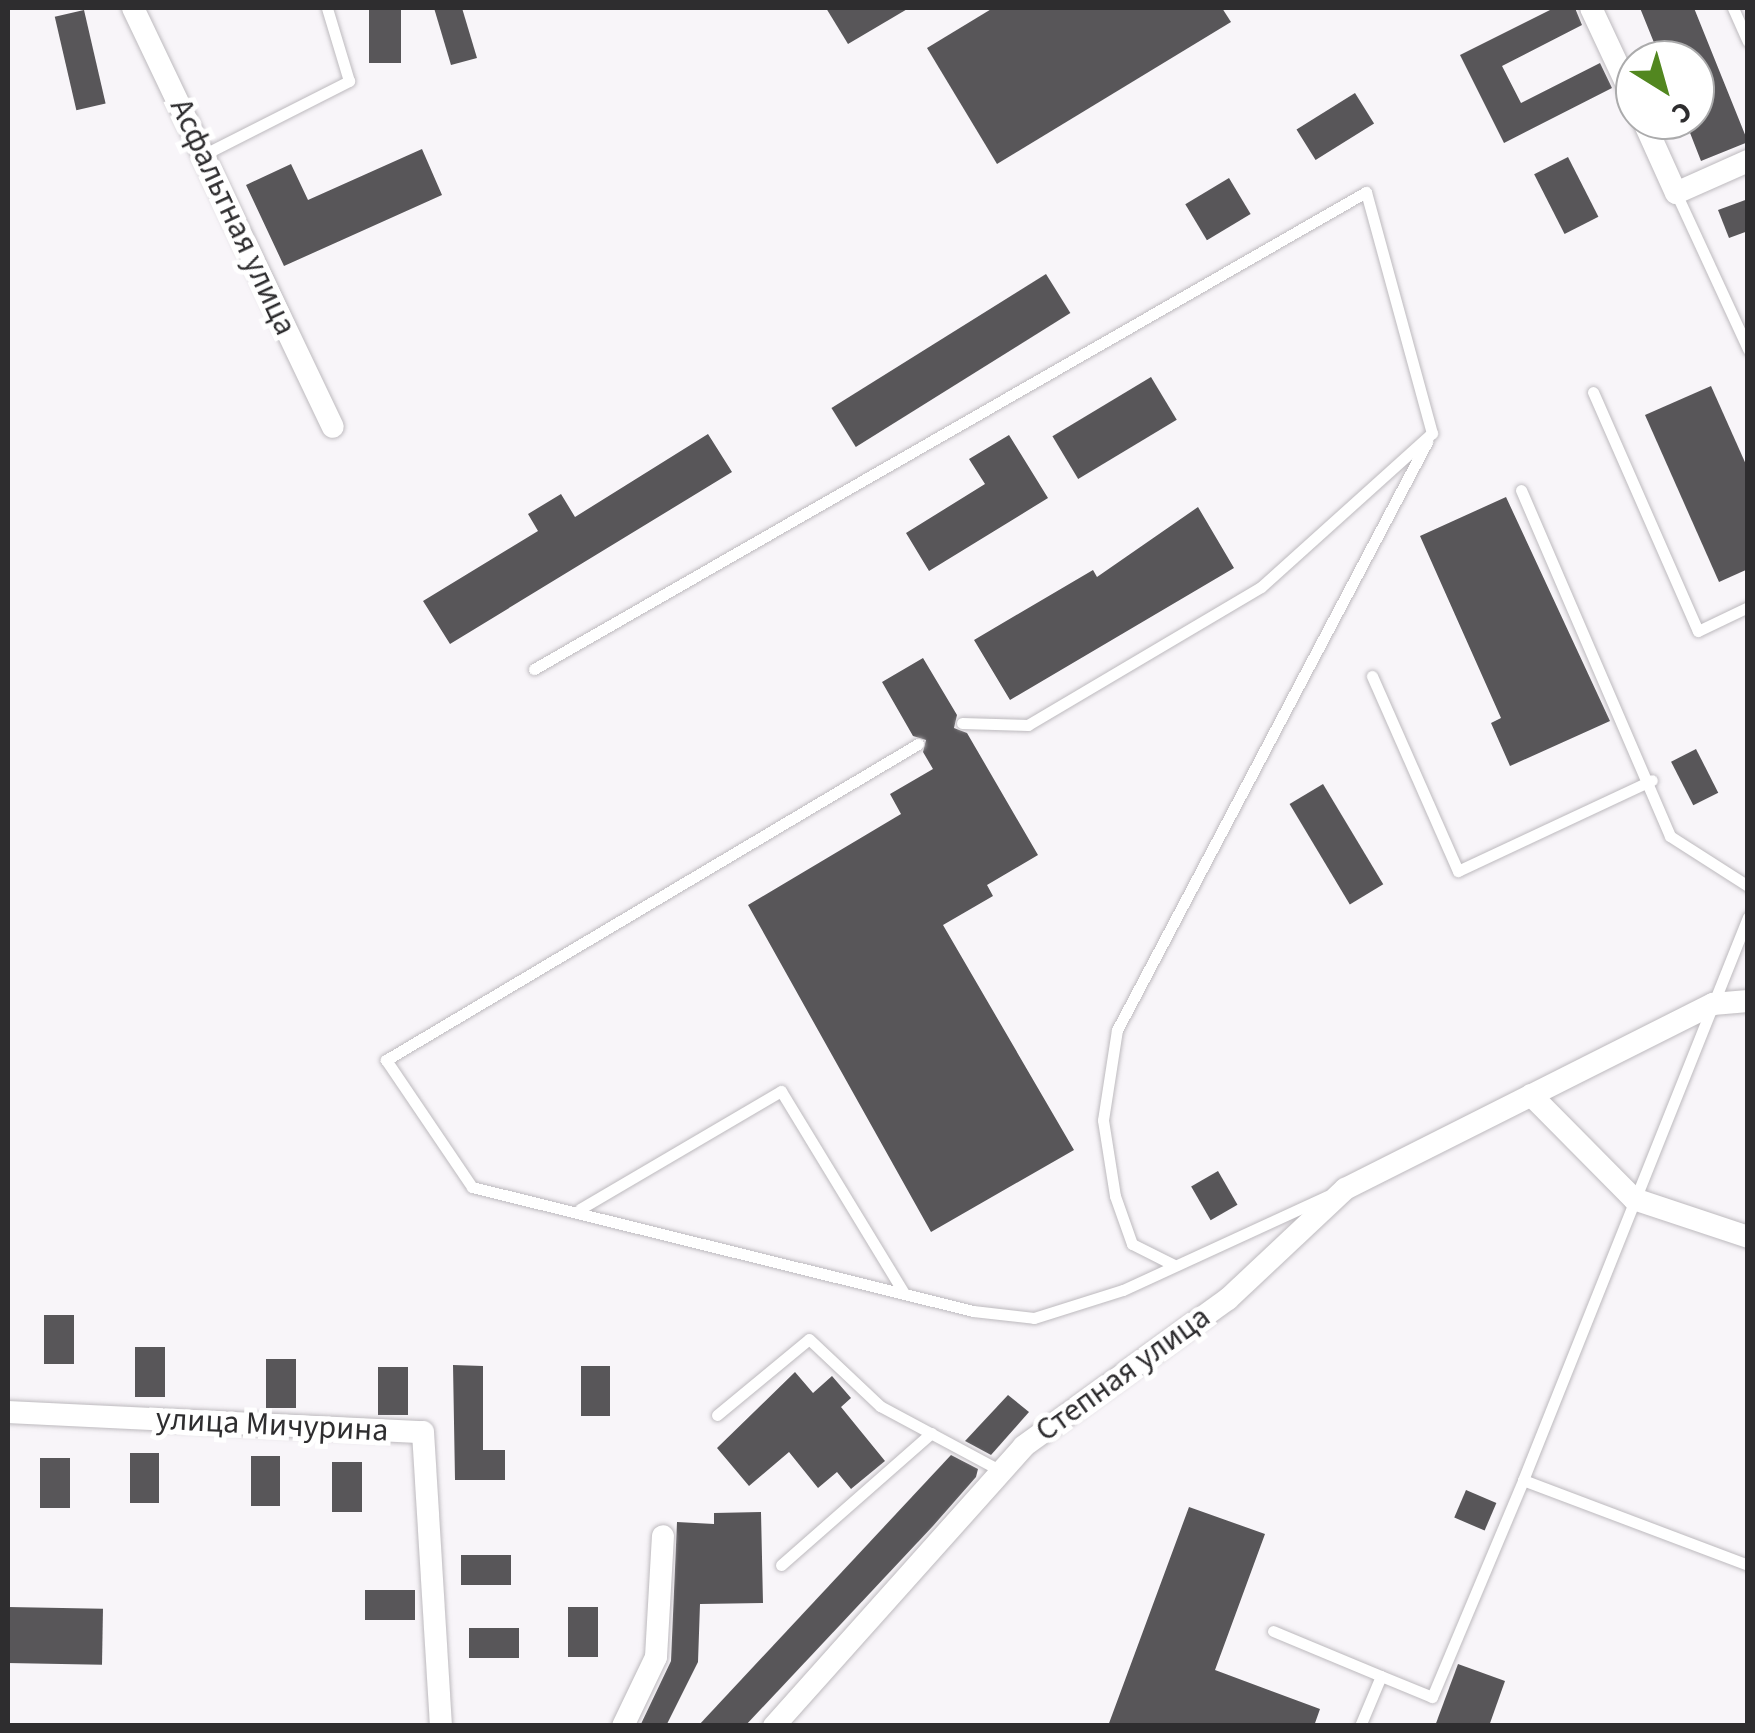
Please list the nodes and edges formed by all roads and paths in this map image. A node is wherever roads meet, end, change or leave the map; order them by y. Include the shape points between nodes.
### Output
1 (133, 8) edge
2 (327, 8) edge
3 (1594, 8) edge
4 (1734, 8) edge
5 (1748, 41) edge
6 (1615, 56) edge
7 (1652, 140) edge
8 (203, 155) junction
9 (1748, 162) edge
10 (1676, 193) junction
11 (1748, 349) edge
12 (1593, 392) dead end
13 (332, 427) dead end
14 (1432, 433) junction
15 (1521, 490) dead end
16 (1748, 607) edge
17 (534, 669) dead end
18 (1372, 676) dead end
19 (962, 723) dead end
20 (918, 744) dead end
21 (1652, 780) junction
22 (1748, 886) edge
23 (1748, 916) edge
24 (1748, 1002) edge
25 (1712, 1004) junction
26 (1531, 1095) junction
27 (1345, 1189) junction
28 (1634, 1200) junction
29 (580, 1208) junction
30 (1748, 1237) edge
31 (1174, 1265) junction
32 (904, 1293) junction
33 (8, 1412) edge
34 (717, 1415) dead end
35 (931, 1433) junction
36 (1001, 1471) junction
37 (1523, 1480) junction
38 (663, 1536) dead end
39 (781, 1565) dead end
40 (1748, 1565) edge
41 (1273, 1631) dead end
42 (1381, 1676) junction
43 (442, 1726) edge
44 (623, 1726) edge
45 (774, 1726) edge
46 (1360, 1726) edge

1 - 8 street, Асфальтная улица
2 - 8 lane via 349,80
3 - 6 street
4 - 5 lane
7 - 10 street
8 - 13 street, Асфальтная улица
9 - 10 street
10 - 11 lane
12 - 16 lane via 1698,631
14 - 17 lane via 1366,192
14 - 19 lane via 1262,587 1028,725
14 - 31 lane via 1117,1030 1103,1120 1116,1196 1132,1244
15 - 21 lane
18 - 21 lane via 1458,870
20 - 29 lane via 386,1060 472,1187
21 - 22 lane via 1670,836
23 - 25 lane
24 - 25 street, Степная улица
25 - 26 street, Степная улица
25 - 28 lane
26 - 27 street, Степная улица
26 - 28 street
27 - 31 lane
27 - 36 street, Степная улица via 1228,1299 1038,1436
28 - 30 street
28 - 37 lane
29 - 32 lane
29 - 32 lane via 781,1091
31 - 32 lane via 1034,1318
33 - 43 street, улица Мичурина via 423,1432
34 - 35 lane via 808,1339 880,1406
35 - 36 lane
35 - 39 lane
36 - 45 street, Степная улица
37 - 40 lane
37 - 42 lane via 1432,1697
38 - 44 street via 656,1657
41 - 42 lane
42 - 46 lane

